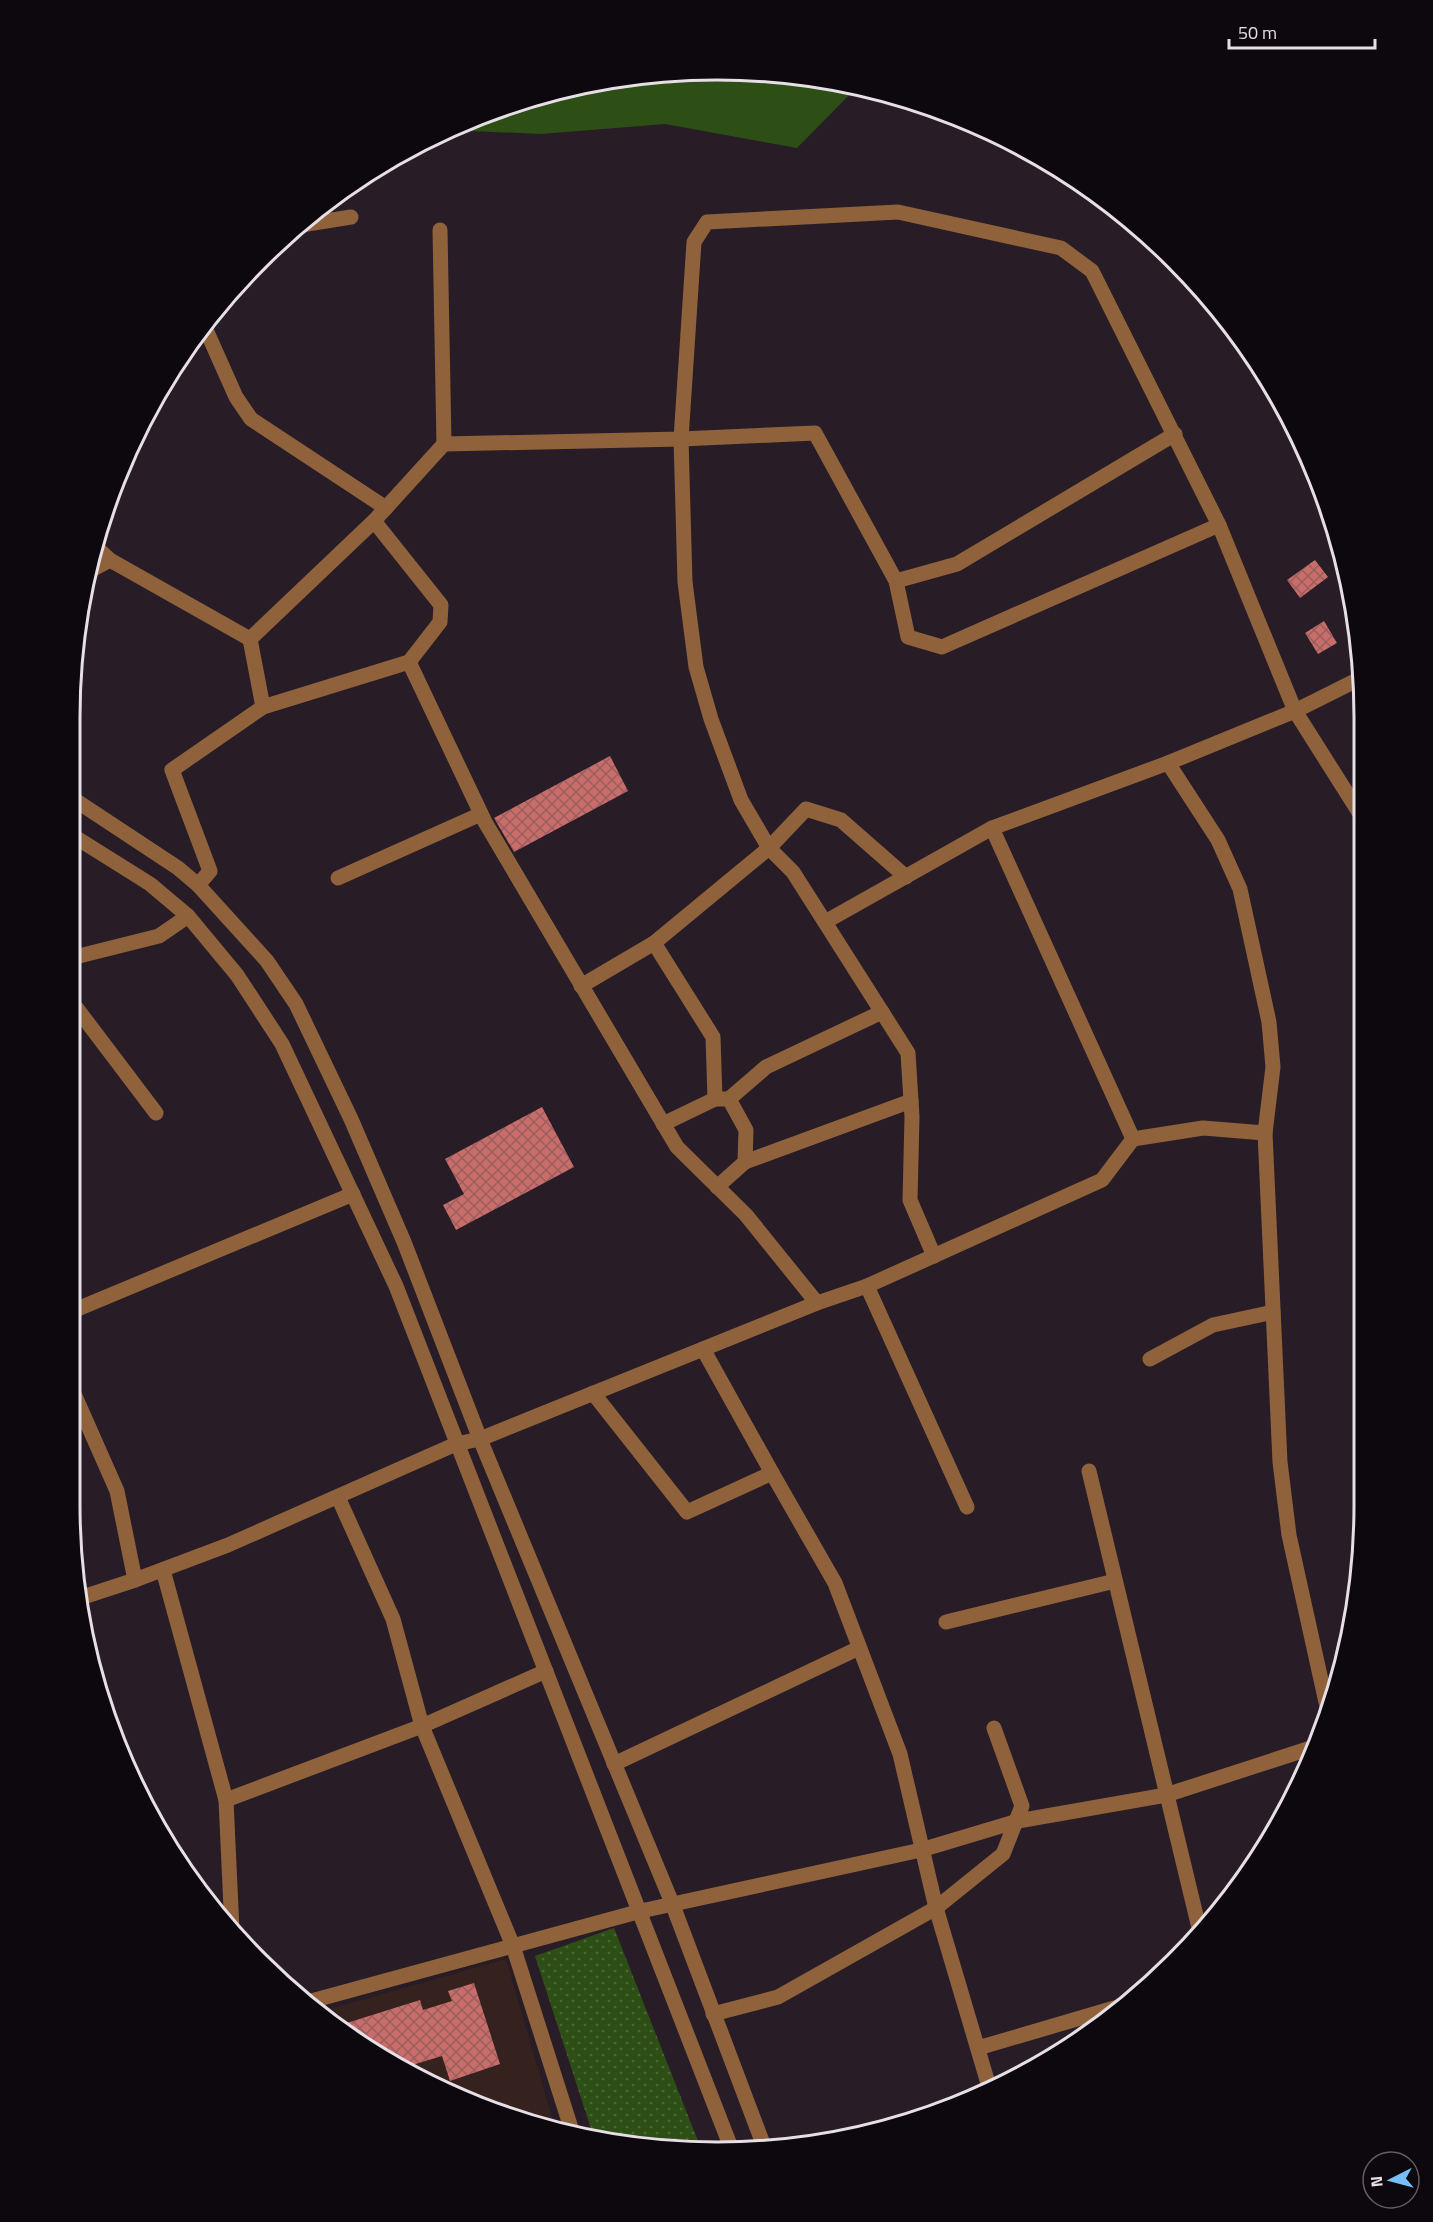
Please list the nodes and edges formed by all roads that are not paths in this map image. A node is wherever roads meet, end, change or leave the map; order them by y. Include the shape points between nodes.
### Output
1 (351, 217) dead end
2 (314, 223) edge
3 (440, 230) dead end
4 (208, 334) edge
5 (1175, 434) junction
6 (681, 439) junction
7 (444, 444) junction
8 (386, 508) junction
9 (374, 520) junction
10 (1219, 525) junction
11 (101, 552) edge
12 (110, 560) junction
13 (98, 566) edge
14 (896, 581) junction
15 (250, 639) junction
16 (409, 662) junction
17 (1352, 682) edge
18 (263, 707) junction
19 (1295, 711) junction
20 (1168, 763) junction
21 (80, 803) edge
22 (1354, 804) edge
23 (481, 814) junction
24 (992, 828) junction
25 (80, 844) edge
26 (769, 848) junction
27 (906, 877) junction
28 (338, 878) dead end
29 (198, 885) junction
30 (188, 916) junction
31 (825, 922) junction
32 (654, 943) junction
33 (80, 956) edge
34 (581, 986) junction
35 (882, 1011) junction
36 (80, 1013) edge
37 (722, 1099) junction
38 (911, 1101) junction
39 (156, 1113) dead end
40 (663, 1124) junction
41 (1265, 1133) junction
42 (1133, 1139) junction
43 (745, 1162) junction
44 (717, 1187) junction
45 (353, 1194) junction
46 (934, 1256) junction
47 (867, 1286) junction
48 (817, 1303) junction
49 (80, 1308) edge
50 (1273, 1312) junction
51 (703, 1349) junction
52 (1150, 1359) dead end
53 (594, 1393) junction
54 (80, 1407) edge
55 (480, 1439) junction
56 (456, 1444) junction
57 (1089, 1471) dead end
58 (772, 1473) junction
59 (338, 1497) junction
60 (967, 1507) dead end
61 (163, 1570) junction
62 (135, 1580) junction
63 (1115, 1581) junction
64 (86, 1596) edge
65 (946, 1622) dead end
66 (859, 1648) junction
67 (546, 1671) junction
68 (1324, 1695) edge
69 (422, 1726) junction
70 (994, 1728) dead end
71 (1305, 1750) edge
72 (614, 1764) junction
73 (1166, 1795) junction
74 (226, 1800) junction
75 (1018, 1821) junction
76 (921, 1850) junction
77 (672, 1904) junction
78 (936, 1908) junction
79 (640, 1911) junction
80 (231, 1918) edge
81 (1198, 1923) edge
82 (513, 1946) junction
83 (315, 2000) edge
84 (1104, 2011) edge
85 (713, 2014) junction
86 (978, 2048) junction
87 (988, 2082) edge
88 (570, 2125) edge
89 (762, 2141) edge
90 (729, 2142) edge

1 - 2 street
3 - 7 street
4 - 8 street via 236,397 251,419
5 - 6 street via 1092,271 1061,248 898,212 707,222 694,242
5 - 10 street
5 - 14 street via 957,564
6 - 7 street
6 - 14 street via 815,433
6 - 26 street via 686,582 696,668 741,800
7 - 8 street
8 - 9 street
9 - 15 street
9 - 16 street via 441,605 440,622
10 - 14 street via 942,647 908,637
10 - 19 street
11 - 12 street
12 - 13 street
12 - 15 street
15 - 18 street
16 - 18 street
16 - 23 street
17 - 19 street
18 - 29 street via 172,770 210,871
19 - 20 street
19 - 22 street
20 - 24 street
20 - 41 street via 1230,862 1248,917 1272,1046 1272,1088
21 - 29 street
23 - 28 street
23 - 34 street
24 - 27 street
24 - 42 street
25 - 30 street via 150,884
26 - 27 street via 806,809 841,820
26 - 31 street via 793,872
26 - 32 street
27 - 31 street
29 - 55 street via 267,961 296,1004 399,1232
30 - 33 street via 159,936
30 - 45 street via 237,975 282,1044
31 - 35 street
32 - 34 street
32 - 37 street via 712,1037
34 - 40 street
35 - 37 street via 766,1067
35 - 38 street via 908,1053
36 - 39 street
37 - 40 street
37 - 43 street via 746,1130
38 - 43 street
38 - 46 street via 910,1200
40 - 44 street via 677,1147
41 - 42 street via 1203,1128
41 - 50 street
42 - 46 street via 1102,1180
43 - 44 street
44 - 48 street via 746,1215
45 - 49 street
45 - 56 street via 396,1286
46 - 47 street
47 - 48 street
47 - 60 street
48 - 51 street
50 - 52 street via 1213,1325
50 - 68 street via 1280,1461 1289,1535
51 - 53 street
51 - 58 street
53 - 55 street
53 - 58 street via 687,1512
54 - 62 street via 117,1491
55 - 56 street
55 - 72 street
56 - 59 street
56 - 67 street
57 - 63 street
58 - 66 street via 835,1583
59 - 61 street
59 - 69 street via 393,1619
61 - 62 street
61 - 74 street
62 - 64 street
63 - 65 street
63 - 73 street
66 - 72 street
66 - 76 street via 900,1754
67 - 69 street
67 - 79 street
69 - 74 street
69 - 82 street
70 - 75 street via 1022,1806
71 - 73 street
72 - 77 street
73 - 75 street
73 - 81 street
74 - 80 street
75 - 76 street
75 - 78 street via 1003,1854
76 - 77 street
76 - 78 street
77 - 79 street
77 - 85 street
78 - 85 street via 778,1997
78 - 86 street
79 - 82 street
79 - 90 street
82 - 83 street
82 - 88 street
84 - 86 street
85 - 89 street
86 - 87 street

